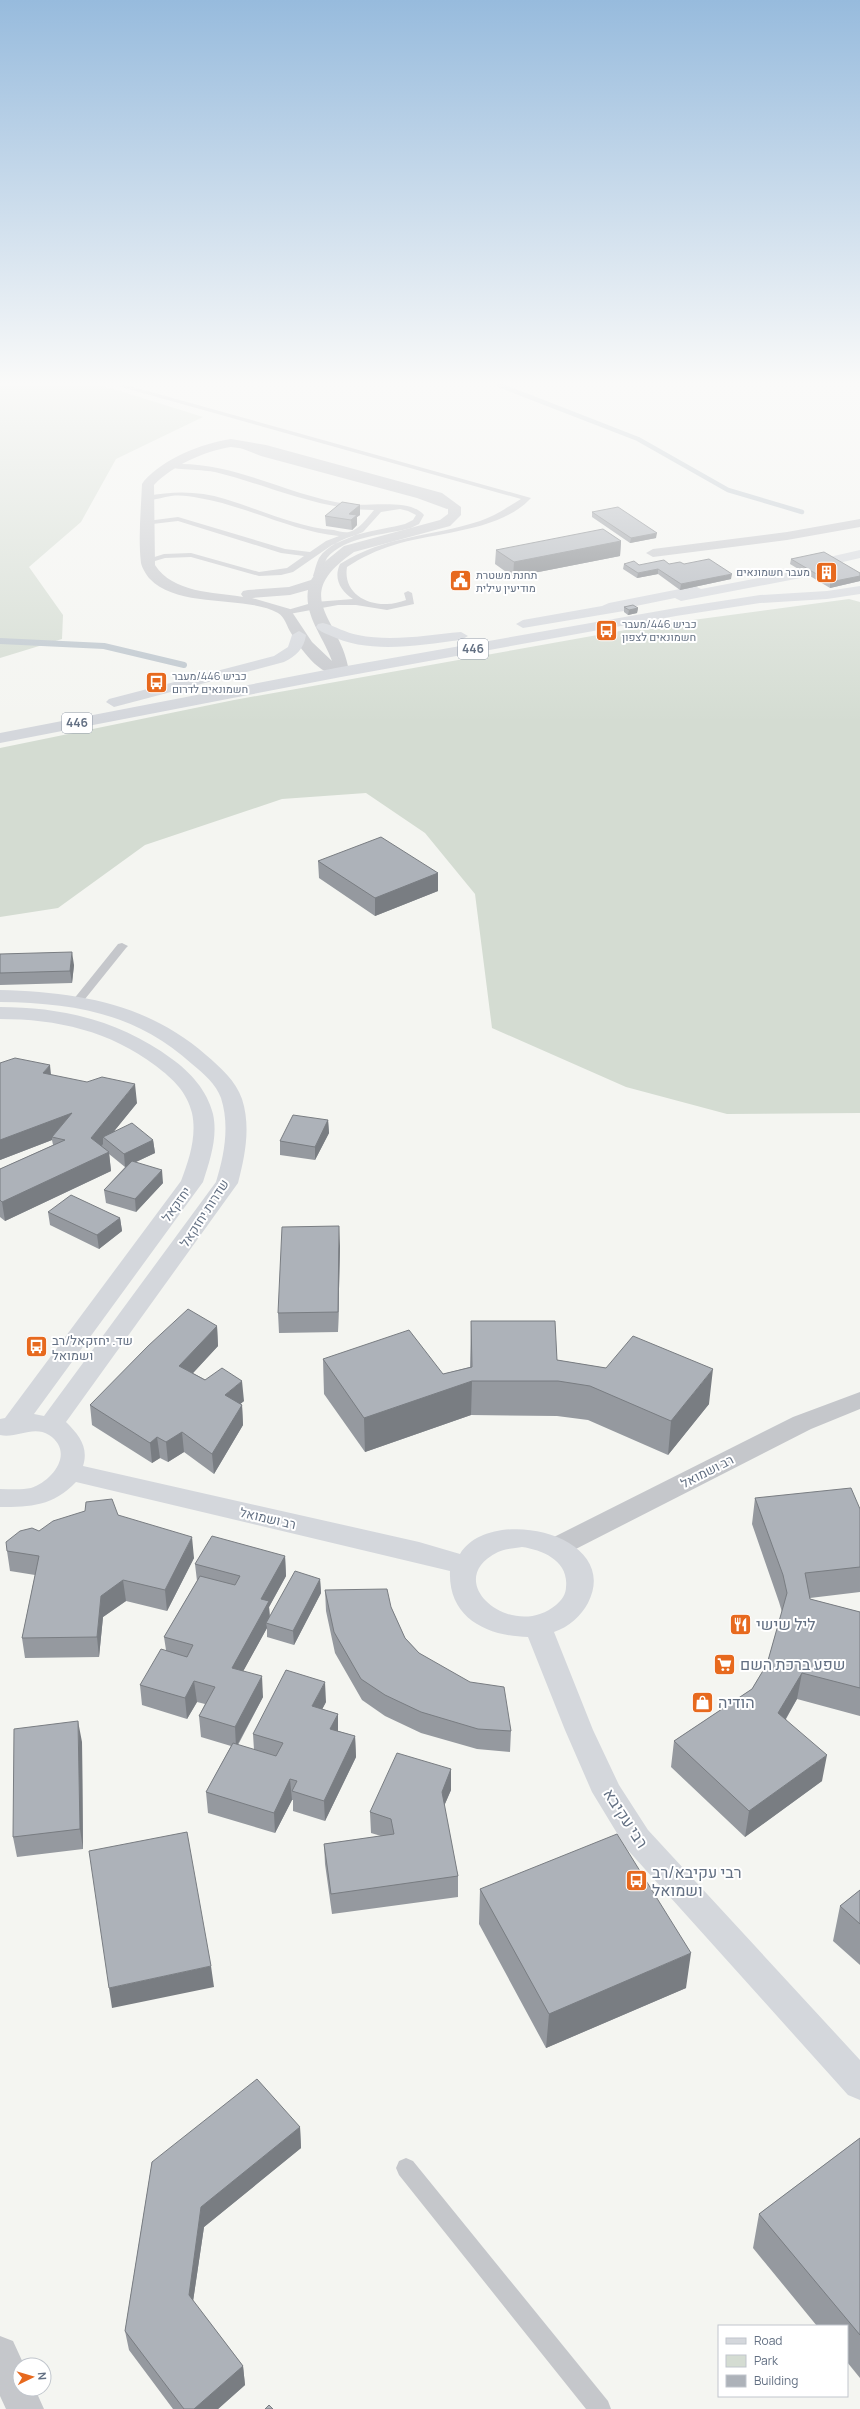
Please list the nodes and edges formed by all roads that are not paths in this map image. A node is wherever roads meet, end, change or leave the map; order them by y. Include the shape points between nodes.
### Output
1 (209, 497) edge
2 (308, 497) edge
3 (440, 497) edge
4 (525, 497) edge
5 (147, 498) edge
6 (383, 508) junction
7 (147, 523) junction
8 (860, 523) edge
9 (350, 534) junction
10 (653, 553) dead end
11 (860, 554) edge
12 (311, 555) junction
13 (148, 562) junction
14 (747, 571) dead end
15 (805, 575) junction
16 (858, 578) edge
17 (316, 579) junction
18 (670, 582) edge
19 (408, 593) dead end
20 (204, 595) junction
21 (364, 604) junction
22 (315, 605) junction
23 (598, 610) junction
24 (287, 613) junction
25 (575, 615) junction
26 (509, 627) dead end
27 (323, 628) junction
28 (299, 635) junction
29 (322, 661) junction
30 (341, 665) junction
31 (95, 707) junction
32 (0, 726) edge
33 (0, 738) edge
34 (122, 946) dead end
35 (0, 996) edge
36 (70, 1010) junction
37 (0, 1013) edge
38 (860, 1400) edge
39 (6, 1426) edge
40 (50, 1426) junction
41 (70, 1472) junction
42 (0, 1498) edge
43 (557, 1547) junction
44 (465, 1565) junction
45 (538, 1626) junction
46 (860, 2084) edge
47 (406, 2168) dead end
48 (0, 2354) edge
49 (25, 2409) edge
50 (600, 2409) edge

1 - 9 lane via 319,531
2 - 6 lane via 357,508
3 - 17 street via 450,502 455,511 451,519 349,550 336,557
4 - 21 lane via 527,498 502,514 480,524 392,542 359,554 343,566 340,578 345,590
5 - 7 street
6 - 9 lane via 373,514 365,527
6 - 17 lane via 412,509 420,518 408,526 338,546 324,556
7 - 12 lane via 178,519 284,551
7 - 13 street
8 - 10 street via 787,536
9 - 12 lane
11 - 16 main road via 834,564
12 - 13 lane via 290,570 269,575 191,554 164,556
13 - 20 street via 150,571 165,583 177,589
14 - 15 main road
15 - 23 main road
15 - 25 main road
15 - 25 main road via 746,590
16 - 30 main road, 446 via 716,606
17 - 20 street via 300,589 282,592
17 - 22 street
18 - 23 main road via 637,592
19 - 21 lane via 411,602 387,607
20 - 24 street via 255,602
21 - 22 lane via 338,602
22 - 24 lane
22 - 27 street
23 - 25 main road
24 - 28 street
25 - 26 main road
27 - 30 street
27 - 30 main road, 446 via 356,641 378,642 468,635
28 - 29 street
28 - 31 main road via 298,645 279,659
29 - 30 main road, 446
29 - 31 main road, 446
30 - 33 main road, 446
31 - 32 main road, 446
34 - 36 lane
35 - 36 main road, שדרות יחזקאל
36 - 37 main road, שדרות יחזקאל
36 - 39 main road, יחזקאל via 140,1044 185,1080 200,1104 204,1133 202,1156 192,1182
36 - 40 main road, שדרות יחזקאל via 129,1016 163,1031 214,1071 232,1099 237,1131 234,1158 227,1183
38 - 43 street, רב ושמואל via 802,1423
39 - 40 main road via 26,1423
40 - 41 main road via 62,1432 75,1450
41 - 42 main road via 52,1489 39,1495
41 - 44 main road, רב ושמואל via 420,1552
43 - 44 main road via 540,1540 504,1538 474,1553
43 - 45 main road via 572,1559 580,1575 581,1591 573,1607 558,1619
44 - 45 main road via 462,1579 464,1593 471,1606 484,1617 514,1627
45 - 46 main road, רבי עקיבא via 579,1730 607,1792 637,1839
47 - 50 lane
48 - 49 street

